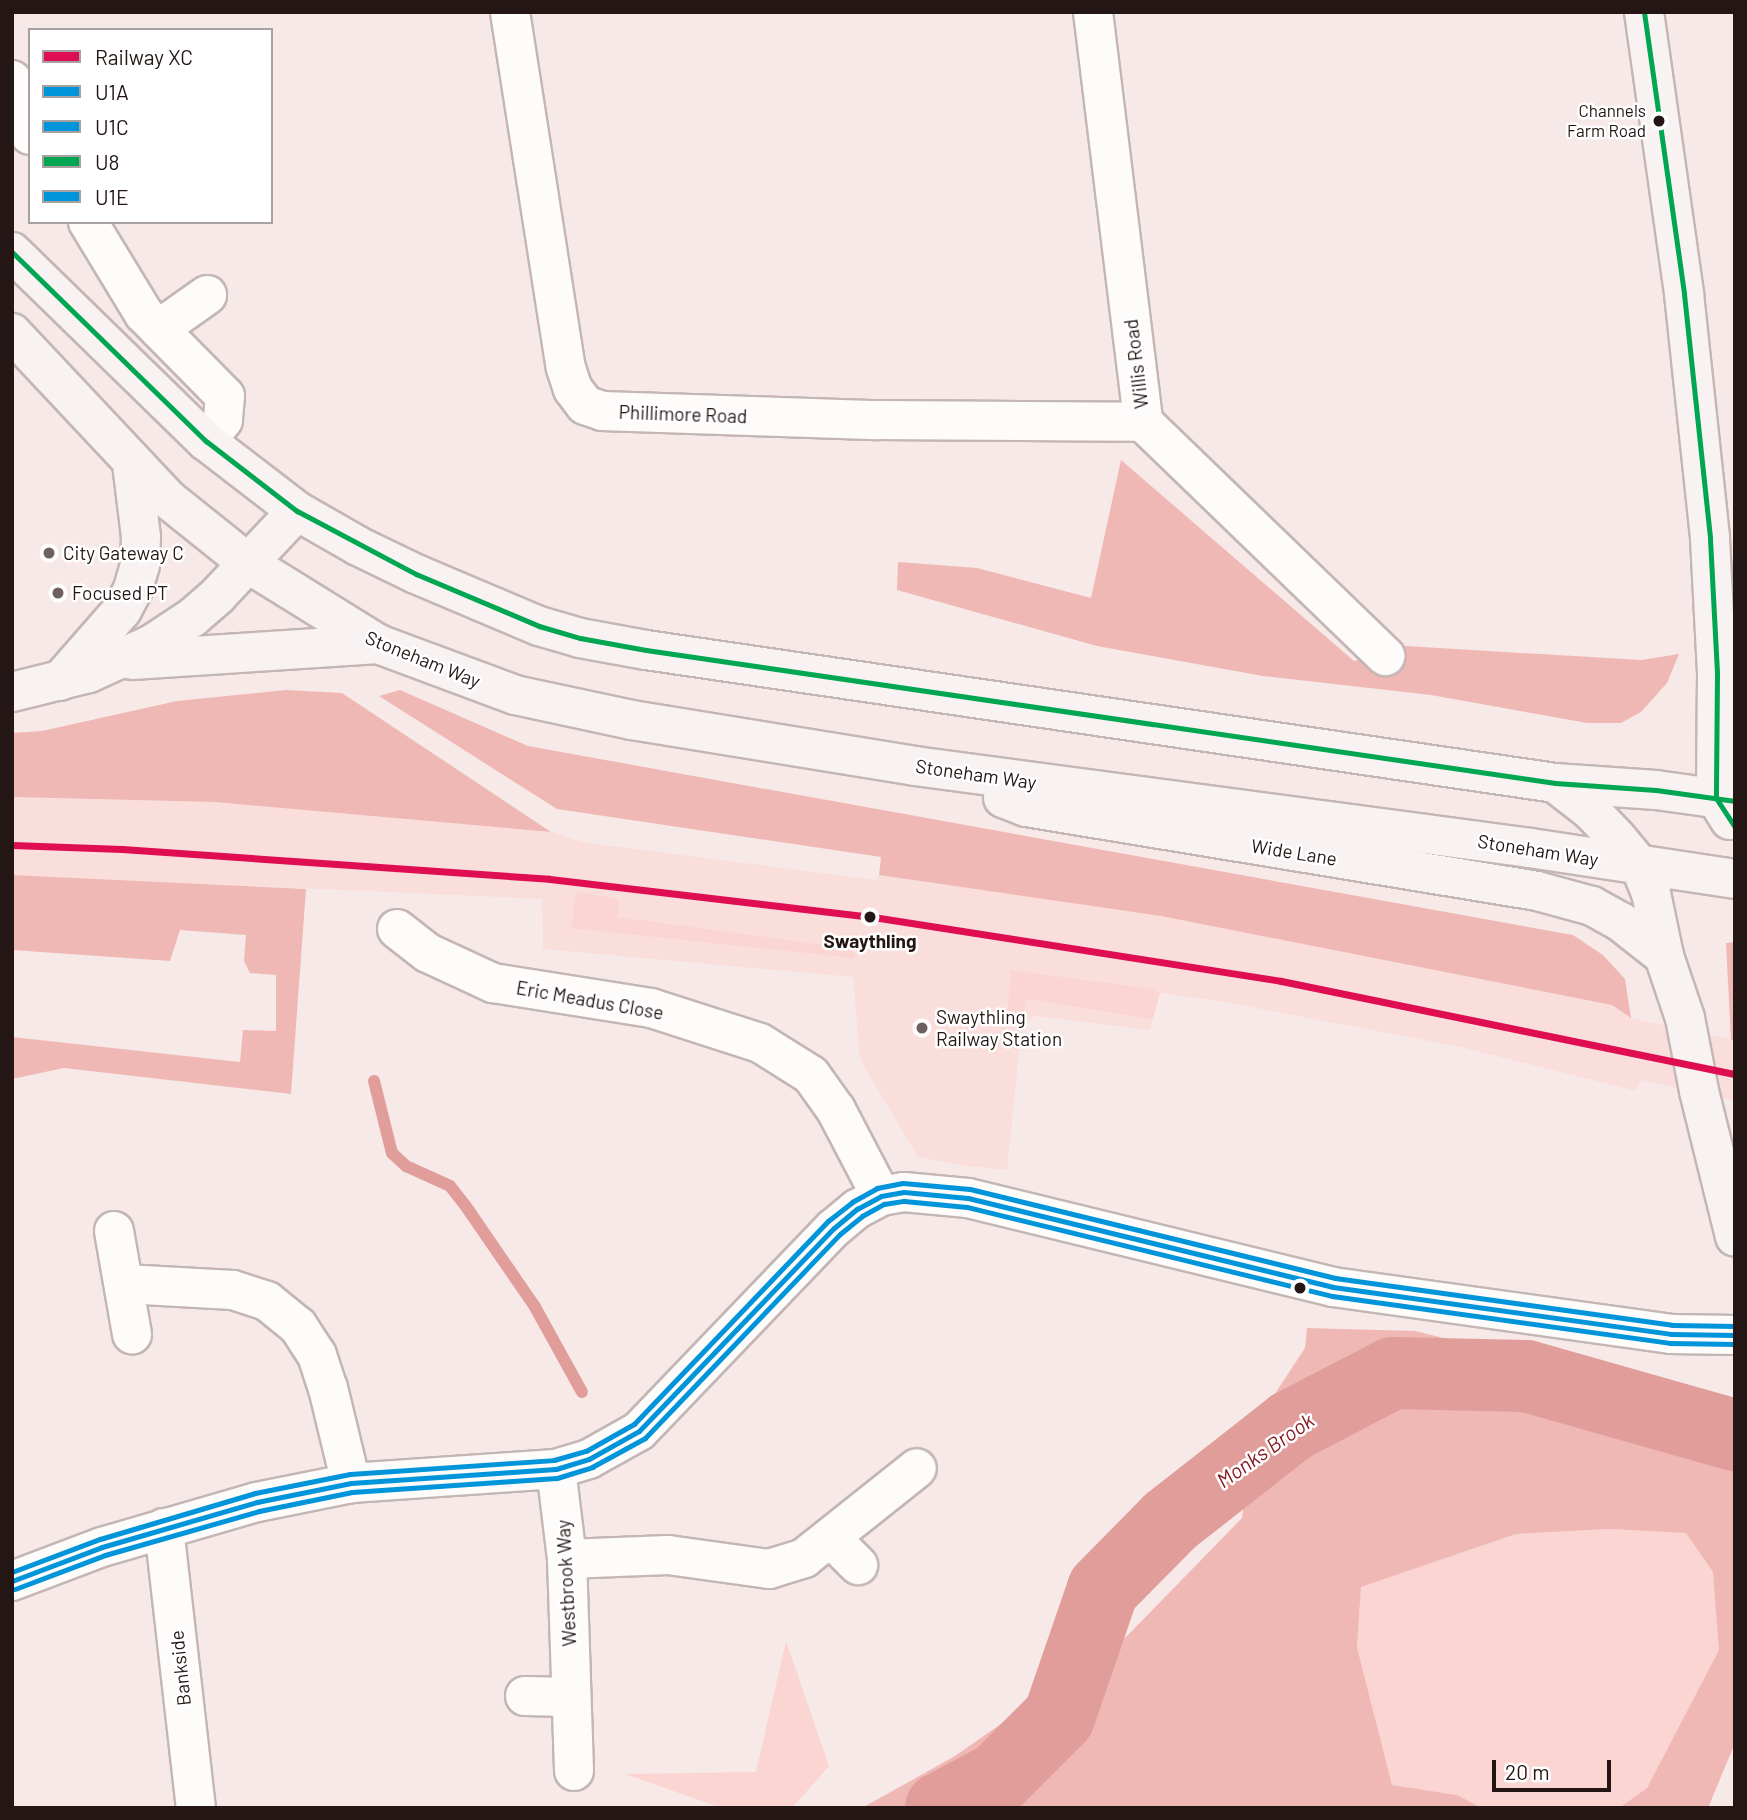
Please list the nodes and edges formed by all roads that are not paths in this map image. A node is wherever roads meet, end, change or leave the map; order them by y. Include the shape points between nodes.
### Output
1 (510, 12) edge
2 (1093, 12) edge
3 (1644, 12) edge
4 (12, 80) edge
5 (28, 131) edge
6 (89, 224) edge
7 (12, 252) edge
8 (207, 295) dead end
9 (159, 329) junction
10 (12, 333) edge
11 (1143, 422) junction
12 (206, 441) junction
13 (132, 464) junction
14 (298, 511) junction
15 (1722, 537) edge
16 (249, 564) junction
17 (378, 644) junction
18 (1385, 656) dead end
19 (119, 661) junction
20 (59, 682) junction
21 (12, 692) edge
22 (915, 766) junction
23 (1555, 783) junction
24 (1728, 809) edge
25 (1640, 866) junction
26 (1735, 879) edge
27 (397, 929) dead end
28 (1664, 956) junction
29 (881, 1196) junction
30 (114, 1231) dead end
31 (1735, 1237) edge
32 (125, 1284) junction
33 (132, 1334) dead end
34 (1735, 1335) edge
35 (918, 1468) dead end
36 (556, 1469) junction
37 (351, 1483) junction
38 (164, 1528) junction
39 (567, 1559) junction
40 (12, 1581) edge
41 (525, 1696) dead end
42 (571, 1697) junction
43 (574, 1771) dead end
44 (196, 1808) edge

1 - 11 street, Phillimore Road via 566,368 573,390 585,405 616,412 878,420
2 - 11 street, Willis Road
3 - 15 main road
4 - 5 street
6 - 9 street via 144,314
7 - 12 main road
8 - 9 street
9 - 12 street via 225,396 223,420
10 - 13 main road, Stoneham Way
11 - 18 street, Willis Road
12 - 14 main road
13 - 16 main road, Stoneham Way
13 - 20 main road via 141,537 134,589 122,610
14 - 16 main road
14 - 23 main road via 358,546 460,594 580,638
15 - 24 main road via 1717,674
16 - 17 main road, Stoneham Way
16 - 19 main road via 193,617
17 - 19 main road
17 - 22 main road, Stoneham Way via 515,695 563,707
19 - 20 main road
20 - 21 main road
22 - 25 main road, Stoneham Way
22 - 28 main road, Wide Lane via 1026,807 1537,891 1592,906
23 - 24 main road via 1656,790
23 - 25 main road via 1590,810
25 - 26 main road, Stoneham Way
25 - 28 main road via 1657,913
27 - 29 street, Eric Meadus Close via 428,953 493,984 651,1008 760,1043 811,1074 836,1110
28 - 31 main road via 1685,1017
29 - 34 street via 926,1192 968,1198 1333,1287 1661,1333
29 - 36 street via 834,1227 639,1431 589,1459
30 - 32 street
32 - 33 street
32 - 37 street via 233,1290 267,1301 298,1326 317,1355
35 - 39 street via 845,1552 769,1569 668,1555
36 - 37 street
36 - 39 street, Westbrook Way
37 - 38 street via 257,1502
38 - 40 street
38 - 44 street, Bankside
39 - 42 street, Westbrook Way
41 - 42 street
42 - 43 street, Westbrook Way

